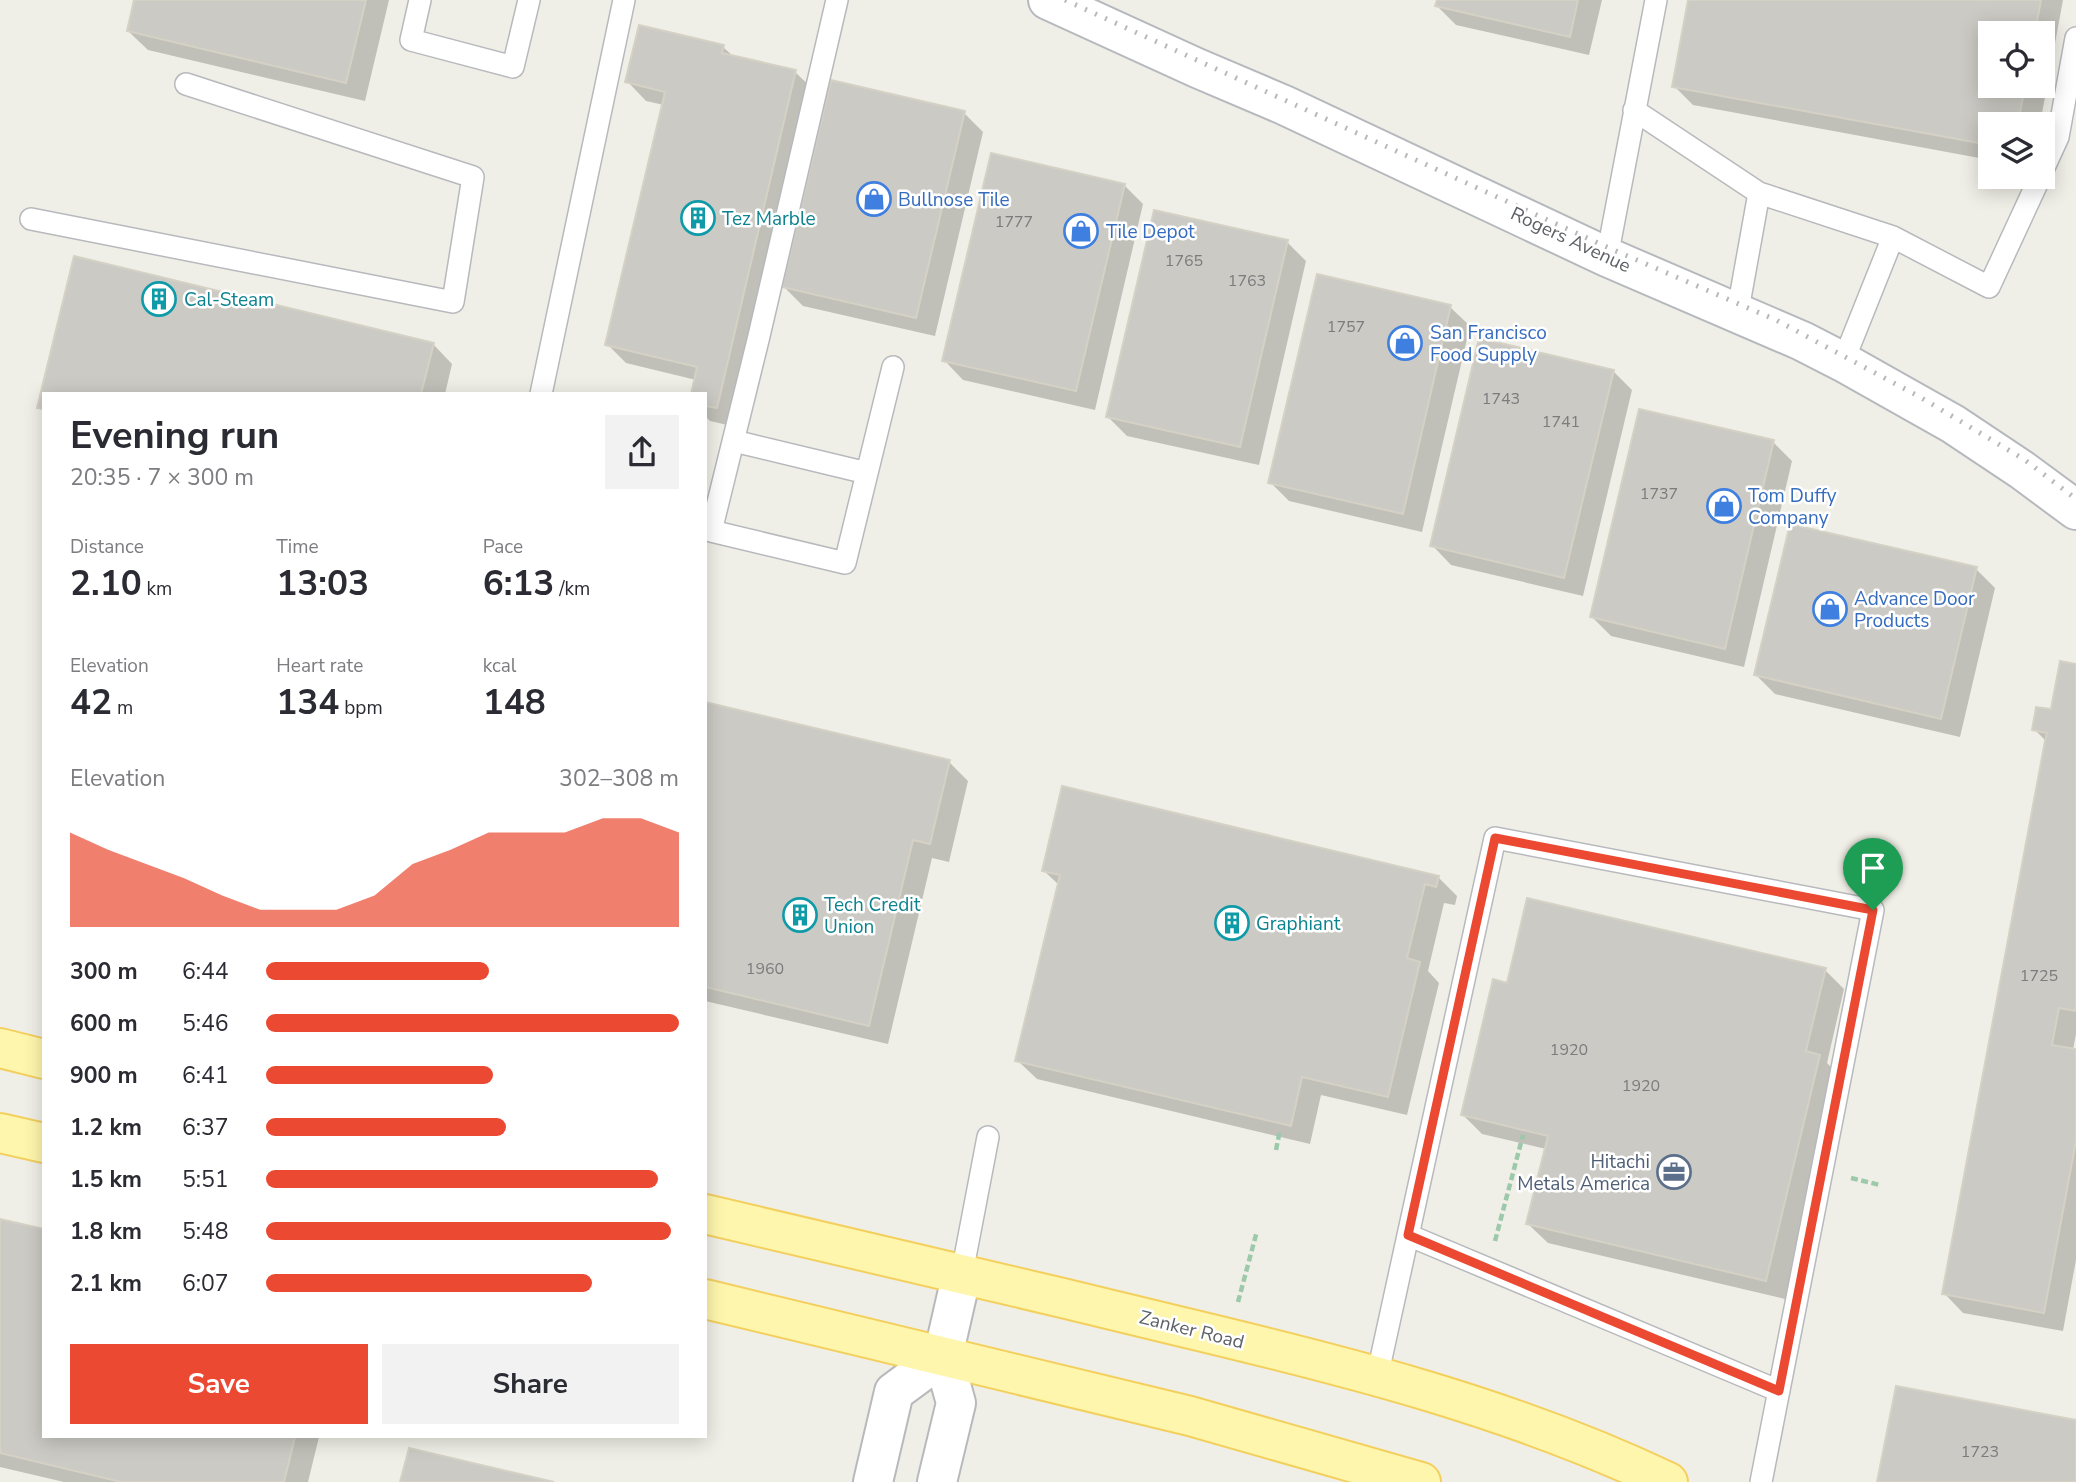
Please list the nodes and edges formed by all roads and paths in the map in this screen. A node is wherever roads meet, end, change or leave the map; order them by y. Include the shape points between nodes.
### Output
1 (420, 0) edge
2 (529, 0) edge
3 (624, 0) edge
4 (836, 0) edge
5 (1048, 0) edge
6 (1656, 0) edge
7 (2076, 38) edge
8 (186, 84) dead end
9 (1634, 110) junction
10 (2055, 144) edge
11 (2034, 189) edge
12 (1759, 193) junction
13 (32, 219) dead end
14 (1893, 237) junction
15 (1607, 257) junction
16 (1735, 312) junction
17 (1843, 362) junction
18 (893, 367) dead end
19 (541, 392) edge
20 (734, 441) junction
21 (867, 473) junction
22 (2076, 510) edge
23 (0, 1048) edge
24 (42, 1058) edge
25 (1280, 1130) dead end
26 (0, 1133) edge
27 (1523, 1135) dead end
28 (988, 1137) dead end
29 (42, 1143) edge
30 (1276, 1150) dead end
31 (1850, 1178) dead end
32 (1880, 1185) dead end
33 (707, 1214) edge
34 (1257, 1231) dead end
35 (1408, 1235) junction
36 (1488, 1269) junction
37 (962, 1273) junction
38 (707, 1299) edge
39 (1238, 1303) dead end
40 (943, 1356) junction
41 (1377, 1377) junction
42 (1779, 1391) junction
43 (873, 1482) edge
44 (937, 1482) edge
45 (1421, 1482) edge
46 (1668, 1482) edge
47 (1761, 1482) edge

1 - 2 lane via 411,40 513,67
3 - 19 lane
4 - 20 lane
5 - 15 street, Rogers Avenue
6 - 9 lane
7 - 10 lane
8 - 13 lane via 473,177 453,302
9 - 12 lane
9 - 15 lane
11 - 14 lane via 1989,287
12 - 14 lane
12 - 16 lane
14 - 17 lane
15 - 16 street, Rogers Avenue
16 - 17 street, Rogers Avenue
17 - 22 street, Rogers Avenue via 1953,424
18 - 21 lane
20 - 21 lane
20 - 21 lane via 711,531 845,563
23 - 24 main road
25 - 30 path
26 - 29 main road
27 - 36 path
28 - 37 lane
31 - 32 path
33 - 37 main road, Zanker Road
34 - 39 path
35 - 36 lane
35 - 41 lane
35 - 42 lane via 1495,838 1873,910
36 - 42 lane
37 - 40 street
37 - 41 main road, Zanker Road
38 - 40 main road
40 - 43 street via 894,1392
40 - 44 street via 956,1403
40 - 45 main road via 1190,1416
41 - 46 main road, Zanker Road via 1538,1426
42 - 47 lane

